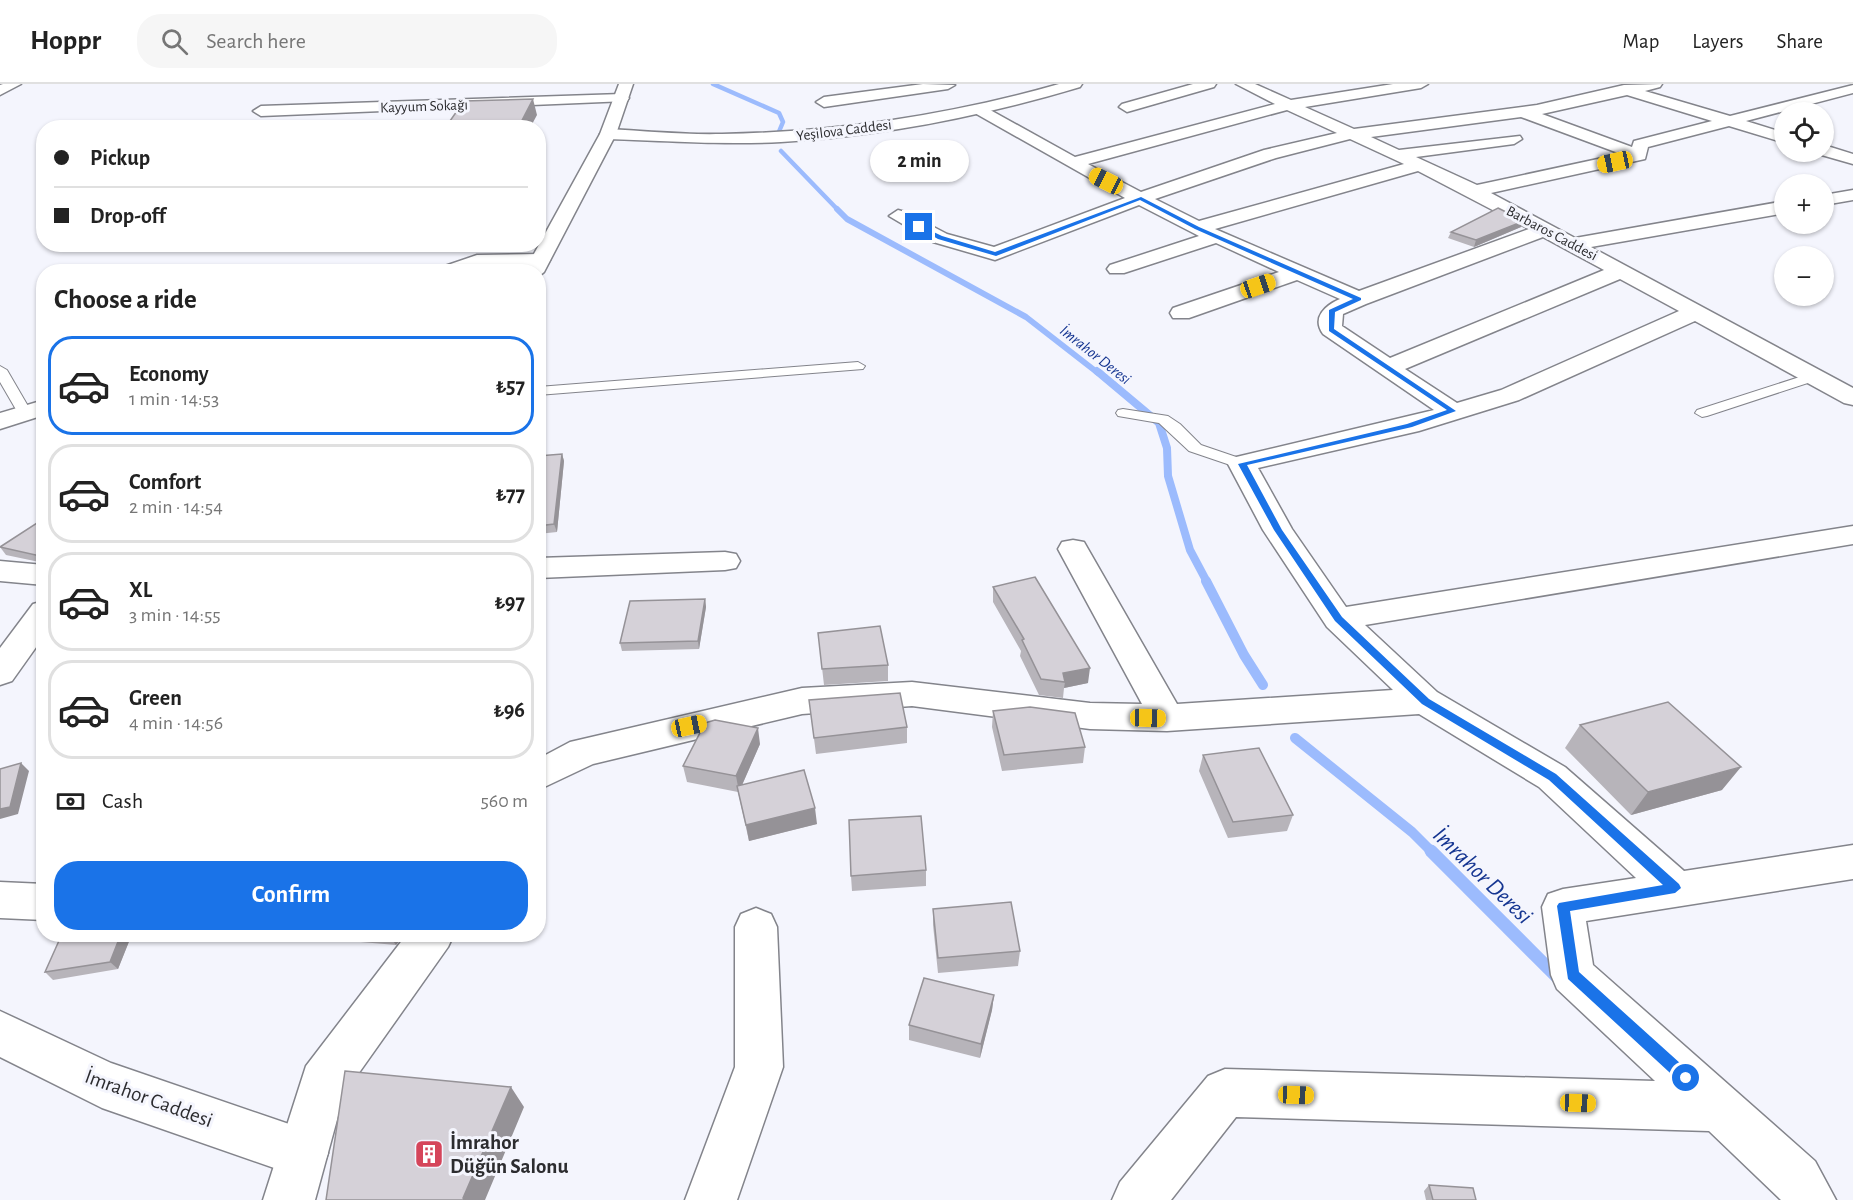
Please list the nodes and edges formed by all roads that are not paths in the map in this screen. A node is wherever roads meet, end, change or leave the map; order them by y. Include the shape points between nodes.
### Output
1 (14, 84) edge
2 (1209, 84) edge
3 (1243, 84) edge
4 (1421, 84) edge
5 (1609, 84) edge
6 (1655, 84) edge
7 (1848, 84) edge
8 (1063, 86) edge
9 (1853, 87) edge
10 (1626, 90) junction
11 (0, 91) edge
12 (624, 91) edge
13 (960, 92) edge
14 (824, 102) dead end
15 (1289, 105) junction
16 (1127, 107) dead end
17 (261, 111) dead end
18 (1523, 112) junction
19 (1726, 120) junction
20 (1353, 134) junction
21 (608, 135) junction
22 (1774, 135) edge
23 (1514, 139) dead end
24 (1853, 149) edge
25 (1834, 151) edge
26 (1834, 152) edge
27 (1639, 154) junction
28 (1397, 155) junction
29 (1853, 159) edge
30 (1073, 163) junction
31 (1420, 165) junction
32 (1475, 191) junction
33 (1853, 195) edge
34 (1141, 198) junction
35 (1834, 198) edge
36 (1774, 209) edge
37 (898, 216) dead end
38 (1197, 228) junction
39 (1543, 230) junction
40 (1216, 237) junction
41 (1573, 244) junction
42 (546, 249) edge
43 (469, 264) edge
44 (513, 264) edge
45 (1117, 269) dead end
46 (1623, 270) junction
47 (1296, 273) junction
48 (1358, 299) junction
49 (1698, 311) junction
50 (1181, 313) dead end
51 (858, 366) dead end
52 (1386, 368) junction
53 (0, 370) edge
54 (1815, 376) junction
55 (546, 390) edge
56 (1853, 398) edge
57 (34, 410) edge
58 (1452, 411) junction
59 (1122, 413) dead end
60 (1702, 413) dead end
61 (0, 421) edge
62 (1242, 464) junction
63 (1853, 535) edge
64 (1073, 549) dead end
65 (725, 561) dead end
66 (546, 568) edge
67 (0, 572) edge
68 (36, 574) edge
69 (1338, 619) junction
70 (36, 622) edge
71 (0, 673) edge
72 (1425, 701) junction
73 (1167, 718) junction
74 (546, 772) edge
75 (1853, 862) edge
76 (1675, 888) junction
77 (0, 900) edge
78 (36, 902) edge
79 (756, 927) dead end
80 (427, 942) edge
81 (0, 1033) edge
82 (1719, 1107) junction
83 (303, 1153) junction
84 (289, 1200) edge
85 (711, 1200) edge
86 (1138, 1200) edge
87 (1810, 1200) edge

1 - 11 street
2 - 16 street
3 - 15 street, Barbaros Caddesi
4 - 15 street
5 - 10 street
6 - 10 street
7 - 9 street
8 - 13 street, Yeşilova Caddesi via 1003,105
9 - 19 street
10 - 18 street
10 - 19 street
12 - 17 street, Kayyum Sokağı
12 - 21 street
13 - 14 street
13 - 21 street, Yeşilova Caddesi via 926,120 783,137
13 - 30 street
15 - 20 street, Barbaros Caddesi
15 - 30 street
18 - 20 street
18 - 27 street
19 - 22 street
19 - 27 street via 1640,144
20 - 28 street, Barbaros Caddesi
20 - 34 street via 1270,154
21 - 42 street
23 - 28 street
24 - 25 street
26 - 29 street
27 - 32 street
28 - 31 street, Barbaros Caddesi
30 - 34 street
31 - 32 street, Barbaros Caddesi
31 - 38 street
32 - 39 street, Barbaros Caddesi
33 - 35 street
34 - 37 street via 996,254 940,238
34 - 38 street
36 - 41 street
38 - 40 street
39 - 41 street, Barbaros Caddesi
39 - 48 street
40 - 45 street
40 - 47 street
41 - 46 street, Barbaros Caddesi
43 - 44 street
46 - 49 street, Barbaros Caddesi
46 - 52 street
47 - 48 street
47 - 50 street
48 - 52 street via 1332,311 1331,329
49 - 54 street, Barbaros Caddesi
49 - 58 street via 1510,395
51 - 55 lane
52 - 58 street
53 - 57 lane
54 - 56 street, Barbaros Caddesi
54 - 60 lane
57 - 61 street
58 - 62 street via 1410,426
59 - 62 lane via 1158,417 1175,426 1195,448
62 - 69 street via 1278,530
63 - 69 street
64 - 73 street
65 - 66 street
67 - 68 street
69 - 72 street
70 - 71 street
72 - 73 street
72 - 76 street via 1552,777
73 - 74 street via 1090,716 912,694 802,701 583,752
75 - 76 street
76 - 82 street via 1563,906 1573,975
77 - 78 street
79 - 85 street via 759,1067
80 - 83 street via 323,1083
81 - 83 street, İmrahor Caddesi via 102,1084
82 - 86 street via 1225,1093
82 - 87 street via 1797,1179
83 - 84 street

